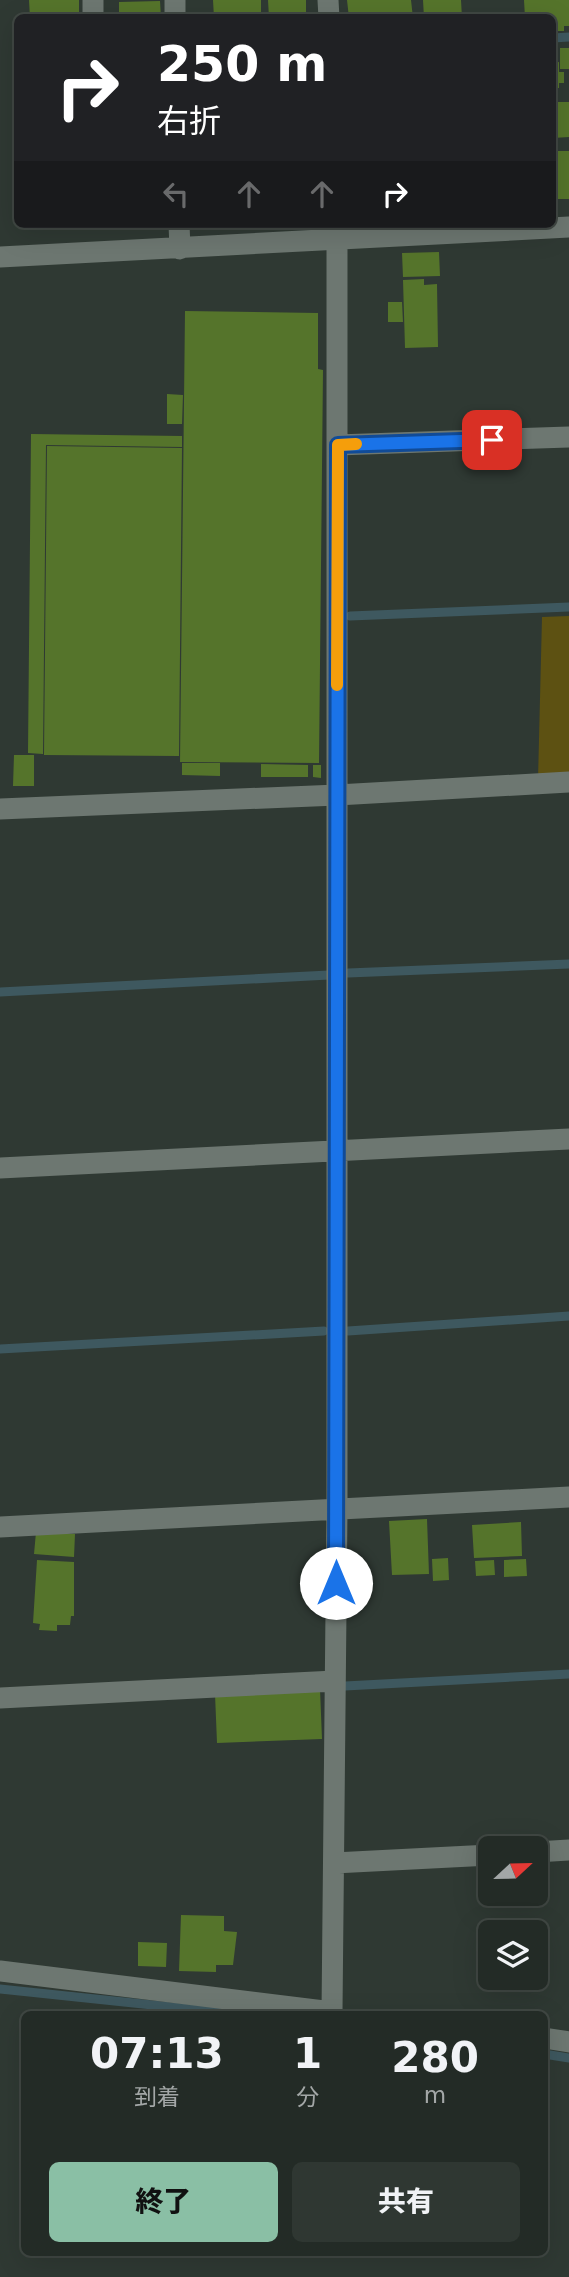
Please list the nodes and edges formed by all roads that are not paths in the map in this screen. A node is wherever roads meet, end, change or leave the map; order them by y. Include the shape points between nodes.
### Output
1 (179, 228) edge
2 (523, 228) edge
3 (337, 232) edge
4 (180, 248) junction
5 (0, 257) edge
6 (569, 437) edge
7 (338, 445) junction
8 (569, 782) edge
9 (337, 795) junction
10 (0, 809) edge
11 (569, 1139) edge
12 (337, 1149) junction
13 (0, 1168) edge
14 (569, 1497) edge
15 (337, 1510) junction
16 (0, 1527) edge
17 (335, 1681) junction
18 (0, 1698) edge
19 (569, 1850) edge
20 (548, 1851) edge
21 (478, 1856) edge
22 (334, 1863) junction
23 (0, 1971) edge
24 (323, 2011) edge
25 (339, 2011) edge
26 (548, 2039) edge
27 (569, 2042) edge

1 - 4 street
2 - 3 street
3 - 4 street
3 - 7 street
4 - 5 street
6 - 7 street
7 - 9 street
8 - 9 street
9 - 10 street
9 - 12 street
11 - 12 street
12 - 13 street
12 - 15 street
14 - 15 street
15 - 16 street
15 - 17 street
17 - 18 street
17 - 22 street
19 - 20 street
21 - 22 street
22 - 25 street
23 - 24 street
26 - 27 street

